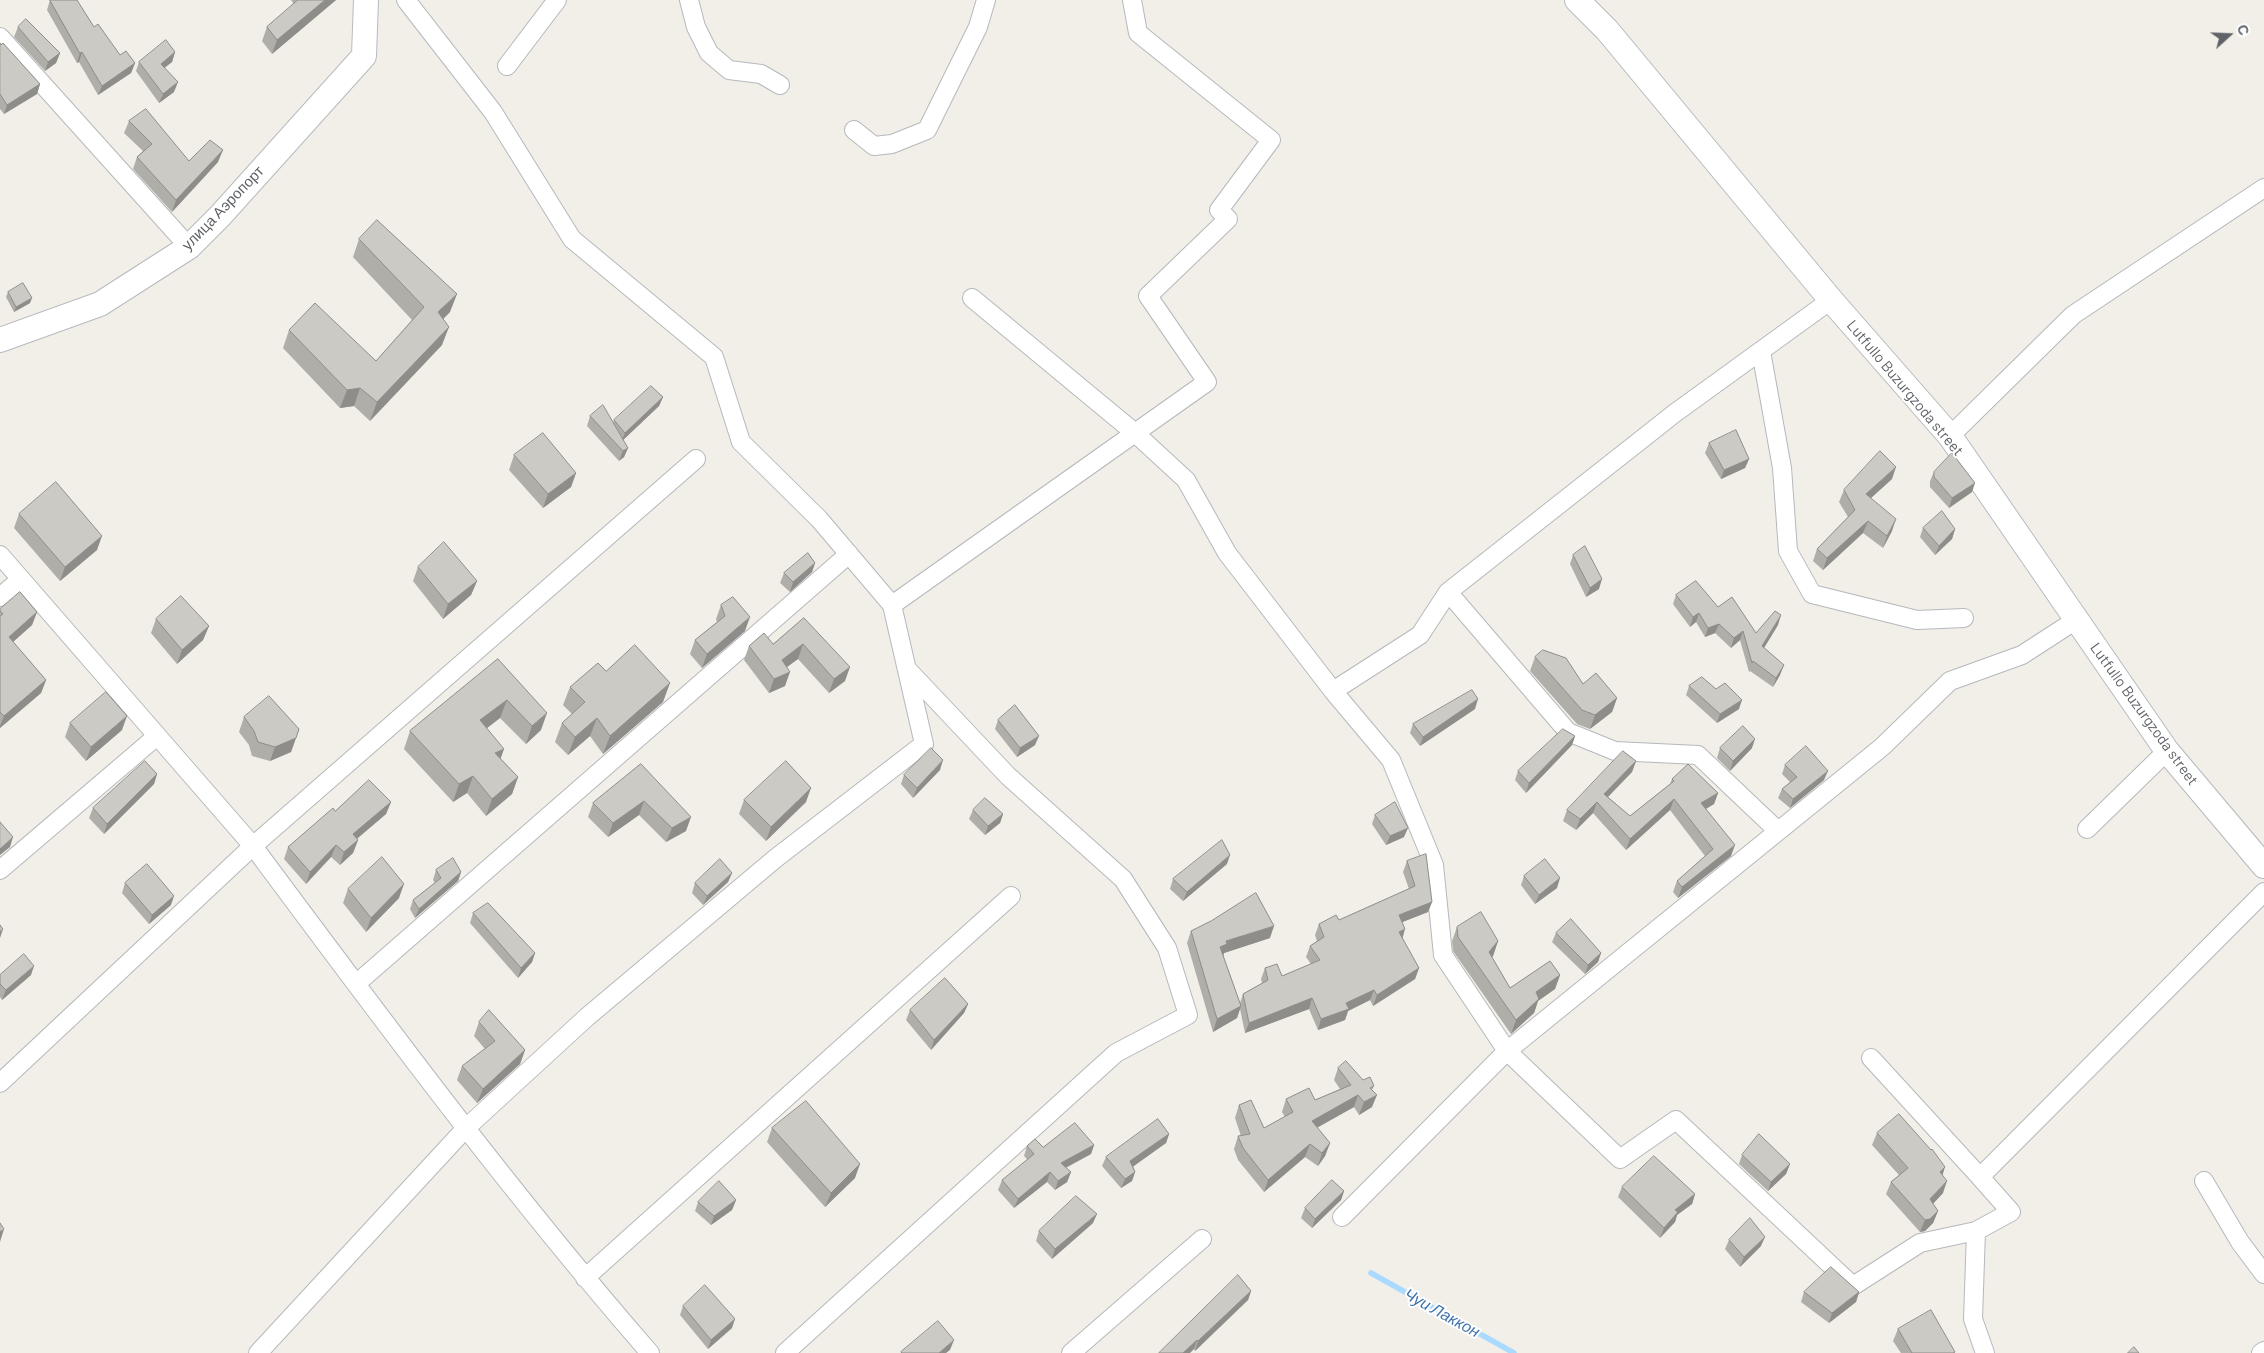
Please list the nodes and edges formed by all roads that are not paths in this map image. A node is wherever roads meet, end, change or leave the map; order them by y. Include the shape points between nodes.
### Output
1 (366, 0) edge
2 (406, 0) edge
3 (557, 0) edge
4 (689, 0) edge
5 (986, 0) edge
6 (1132, 0) edge
7 (1577, 0) edge
8 (0, 36) edge
9 (507, 66) dead end
10 (780, 85) dead end
11 (854, 130) dead end
12 (2264, 188) edge
13 (189, 247) junction
14 (972, 298) dead end
15 (1830, 300) junction
16 (0, 340) edge
17 (1761, 351) junction
18 (1134, 433) junction
19 (1950, 436) junction
20 (696, 459) dead end
21 (849, 554) junction
22 (0, 555) edge
23 (21, 579) junction
24 (1448, 592) junction
25 (0, 597) edge
26 (892, 605) junction
27 (1964, 618) dead end
28 (2076, 620) junction
29 (907, 668) junction
30 (1333, 691) junction
31 (157, 736) junction
32 (2167, 750) junction
33 (2087, 829) dead end
34 (1778, 831) junction
35 (253, 846) junction
36 (2264, 866) edge
37 (0, 870) edge
38 (2264, 892) edge
39 (1011, 896) dead end
40 (356, 984) junction
41 (1506, 1051) junction
42 (1871, 1058) dead end
43 (0, 1083) edge
44 (465, 1130) junction
45 (1980, 1176) junction
46 (2204, 1181) dead end
47 (1342, 1218) dead end
48 (1976, 1231) junction
49 (1202, 1238) dead end
50 (2264, 1274) edge
51 (585, 1278) junction
52 (258, 1353) edge
53 (650, 1353) edge
54 (785, 1353) edge
55 (1071, 1353) edge
56 (1985, 1353) edge

1 - 13 main road, улица Аэропорт via 364,56
2 - 21 street via 493,112 572,239 714,357 741,442 819,519
3 - 9 street
4 - 10 street via 696,28 709,53 729,70 761,74
5 - 11 street via 978,27 927,130 892,144 874,146
6 - 18 street via 1138,33 1271,140 1219,210 1228,219 1148,296 1207,382
7 - 15 main road, Lutfullo Buzurgzoda street via 1607,30
8 - 13 street
12 - 19 street via 2072,315
13 - 16 main road, улица Аэропорт via 100,304
14 - 18 street
15 - 17 street
15 - 19 main road, Lutfullo Buzurgzoda street
17 - 24 street via 1675,413
17 - 27 street via 1782,468 1788,551 1812,594 1917,620
18 - 26 street
18 - 30 street via 1186,480 1226,553
19 - 28 main road, Lutfullo Buzurgzoda street
20 - 35 street
21 - 26 street
21 - 40 street
22 - 23 street
23 - 25 street
23 - 31 street
24 - 30 street via 1420,635
24 - 34 street via 1568,732 1615,751 1698,755
26 - 29 street
28 - 32 main road, Lutfullo Buzurgzoda street
28 - 34 street via 2022,655 1950,682 1882,747
29 - 44 street via 924,744 776,858 609,998
29 - 54 street via 1008,776 1123,880 1166,948 1188,1015 1116,1053
30 - 41 street via 1391,760 1434,866 1443,955
31 - 35 street
31 - 37 street
32 - 33 street
32 - 36 main road, Lutfullo Buzurgzoda street
34 - 41 street
35 - 40 street
35 - 43 street
38 - 45 street
39 - 51 street
40 - 44 street
41 - 47 street
41 - 48 street via 1620,1159 1676,1120 1853,1286 1920,1243
42 - 45 street
44 - 51 street
44 - 52 street
45 - 48 street via 2012,1212
46 - 50 street via 2240,1242
48 - 56 street via 1973,1319
49 - 55 street
51 - 53 street

